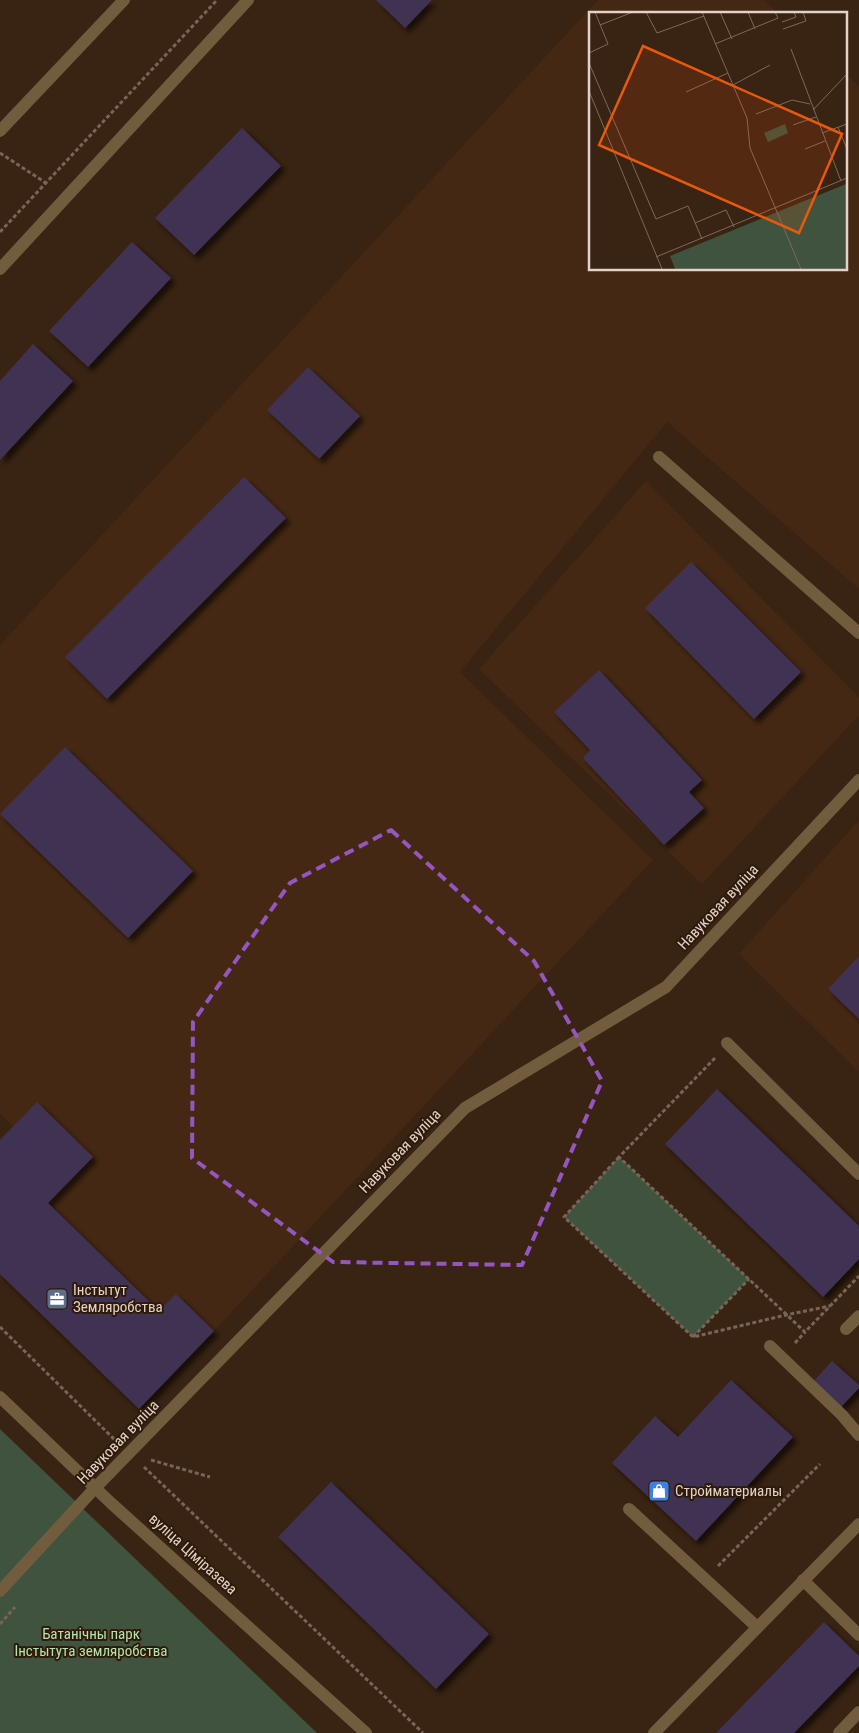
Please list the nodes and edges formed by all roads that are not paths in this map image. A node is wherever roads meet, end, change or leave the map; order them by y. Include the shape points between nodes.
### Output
1 (124, 0) edge
2 (248, 0) edge
3 (0, 131) edge
4 (0, 269) edge
5 (659, 458) dead end
6 (859, 634) edge
7 (859, 780) edge
8 (727, 1043) dead end
9 (859, 1174) edge
10 (859, 1316) edge
11 (846, 1329) dead end
12 (770, 1346) dead end
13 (0, 1397) edge
14 (859, 1435) edge
15 (95, 1488) junction
16 (629, 1509) dead end
17 (859, 1524) edge
18 (803, 1580) junction
19 (0, 1591) edge
20 (757, 1627) junction
21 (859, 1635) edge
22 (859, 1712) edge
23 (366, 1733) edge
24 (654, 1733) edge
25 (839, 1733) edge

1 - 3 street
2 - 4 street
5 - 6 street
7 - 15 street, Навуковая вуліца via 666,987 465,1108
8 - 9 street
10 - 11 street
12 - 14 street
13 - 15 street, вуліца Ціміразева
15 - 19 street, Навуковая вуліца
15 - 23 street, вуліца Ціміразева
16 - 20 street
17 - 18 street
18 - 20 street
18 - 21 street
20 - 24 street
22 - 25 street

